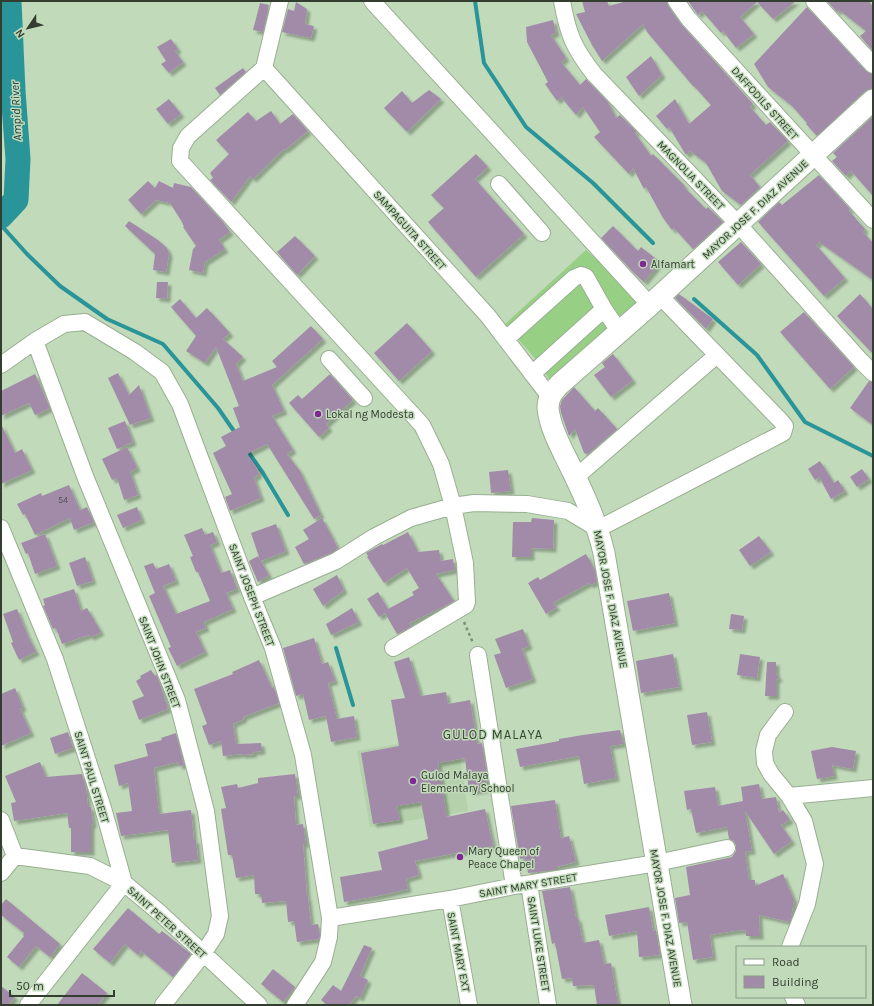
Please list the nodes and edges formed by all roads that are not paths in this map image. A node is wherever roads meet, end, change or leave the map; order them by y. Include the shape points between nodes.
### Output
1 (280, 1) edge
2 (372, 1) edge
3 (562, 1) edge
4 (676, 1) edge
5 (814, 1) edge
6 (873, 65) edge
7 (264, 68) junction
8 (873, 100) edge
9 (813, 155) junction
10 (499, 184) dead end
11 (873, 220) edge
12 (738, 224) junction
13 (542, 233) dead end
14 (655, 301) junction
15 (604, 309) junction
16 (619, 332) junction
17 (506, 339) junction
18 (35, 341) junction
19 (717, 355) junction
20 (329, 359) dead end
21 (1, 365) edge
22 (873, 373) edge
23 (532, 374) junction
24 (550, 397) junction
25 (364, 398) dead end
26 (576, 477) junction
27 (453, 506) junction
28 (1, 528) edge
29 (598, 529) junction
30 (252, 597) junction
31 (393, 648) dead end
32 (478, 655) road end
33 (785, 712) dead end
34 (873, 788) edge
35 (789, 796) junction
36 (1, 820) edge
37 (726, 848) dead end
38 (15, 856) junction
39 (657, 863) junction
40 (1, 873) edge
41 (124, 883) junction
42 (522, 885) junction
43 (450, 899) junction
44 (330, 918) junction
45 (790, 946) edge
46 (203, 954) junction
47 (28, 1005) edge
48 (163, 1005) edge
49 (259, 1005) edge
50 (295, 1005) edge
51 (469, 1005) edge
52 (548, 1005) edge
53 (681, 1005) edge

1 - 7 street
2 - 14 street
3 - 12 street, MAGNOLIA STREET via 572,41 594,74
4 - 9 street, DAFFODILS STREET via 688,18
5 - 6 street
7 - 17 street, SAMPAGUITA STREET
7 - 27 street via 188,136 181,148 180,161 422,425 441,464
8 - 9 main road, MAYOR JOSE F. DIAZ AVENUE
9 - 11 street, DAFFODILS STREET
9 - 12 main road, MAYOR JOSE F. DIAZ AVENUE
10 - 13 street
12 - 14 main road, MAYOR JOSE F. DIAZ AVENUE
12 - 22 street, MAGNOLIA STREET
14 - 16 main road, MAYOR JOSE F. DIAZ AVENUE
14 - 19 street
15 - 16 street
15 - 17 street via 586,277 581,275 574,278
15 - 23 street
16 - 24 main road, MAYOR JOSE F. DIAZ AVENUE via 560,384
17 - 23 street, SAMPAGUITA STREET
18 - 21 street, SAINT JOSEPH STREET
18 - 30 street, SAINT JOSEPH STREET via 64,324 85,322 135,352 162,372 180,404
18 - 46 street, SAINT JOHN STREET via 85,476 177,700 206,812 220,916 216,934
19 - 26 street
19 - 29 street via 780,420 785,426 783,433
20 - 25 street
23 - 24 street, SAMPAGUITA STREET
24 - 26 main road, MAYOR JOSE F. DIAZ AVENUE via 550,418
26 - 29 main road, MAYOR JOSE F. DIAZ AVENUE
27 - 29 street via 474,503 527,504 568,511
27 - 30 street via 411,518 324,567
27 - 31 street via 465,563 468,598 466,605
28 - 41 street, SAINT PAUL STREET via 55,659
29 - 39 main road, MAYOR JOSE F. DIAZ AVENUE
30 - 44 street, SAINT JOSEPH STREET via 273,648 303,755
32 - 42 street, SAINT LUKE STREET
33 - 35 street via 768,735 764,751 765,762 771,774
34 - 35 street
35 - 45 street via 804,821 815,864 808,904
36 - 38 street
37 - 39 street, SAINT MARY STREET
38 - 40 street
38 - 41 street, SAINT PETER STREET via 90,866
39 - 42 street, SAINT MARY STREET
39 - 53 main road, MAYOR JOSE F. DIAZ AVENUE
41 - 46 street, SAINT PETER STREET
41 - 47 street
42 - 43 street, SAINT MARY STREET
42 - 52 street, SAINT LUKE STREET
43 - 44 street, SAINT MARY STREET
43 - 51 street, SAINT MARY EXT
44 - 50 street, SAINT JOSEPH STREET via 323,962
46 - 48 street, SAINT JOHN STREET
46 - 49 street, SAINT PETER STREET

